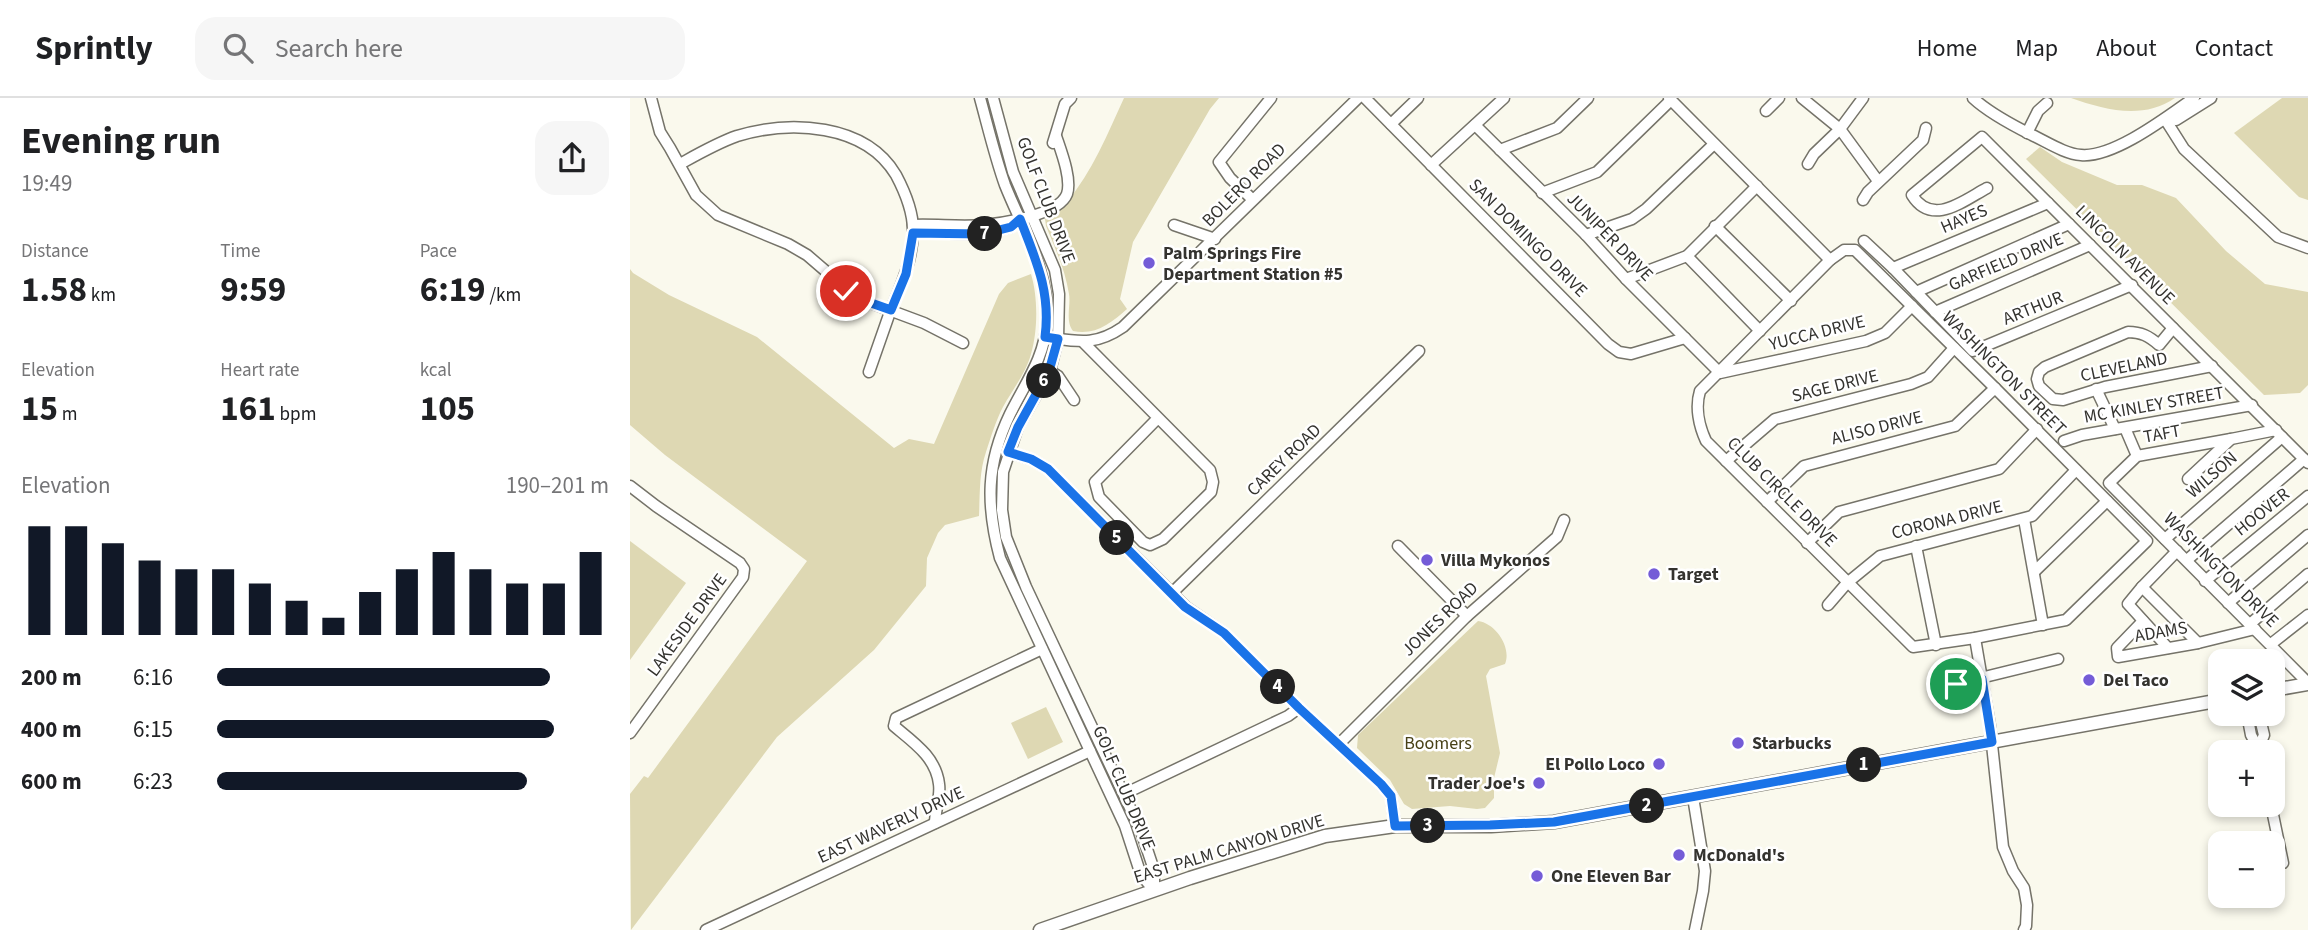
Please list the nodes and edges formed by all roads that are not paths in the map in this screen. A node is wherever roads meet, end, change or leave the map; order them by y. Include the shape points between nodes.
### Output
1 (651, 98) edge
2 (980, 98) edge
3 (993, 98) edge
4 (1271, 98) edge
5 (1358, 98) edge
6 (1365, 98) edge
7 (1418, 98) edge
8 (1504, 98) edge
9 (1588, 98) edge
10 (1779, 98) edge
11 (1802, 98) edge
12 (1863, 98) edge
13 (1973, 98) edge
14 (2194, 98) edge
15 (2211, 98) edge
16 (1670, 99) edge
17 (1067, 100) edge
18 (2047, 103) dead end
19 (1766, 111) dead end
20 (2165, 119) junction
21 (1391, 124) junction
22 (1475, 125) junction
23 (1926, 128) dead end
24 (1840, 129) junction
25 (2027, 133) junction
26 (1714, 144) junction
27 (1500, 150) junction
28 (680, 164) junction
29 (1808, 164) dead end
30 (1431, 165) junction
31 (1878, 181) junction
32 (1757, 186) junction
33 (1987, 188) dead end
34 (1542, 193) junction
35 (1252, 199) junction
36 (1863, 200) dead end
37 (2048, 203) junction
38 (1025, 217) junction
39 (2070, 224) junction
40 (1174, 225) dead end
41 (1715, 226) junction
42 (913, 229) junction
43 (1586, 235) junction
44 (1215, 239) junction
45 (1864, 242) dead end
46 (2090, 245) junction
47 (2308, 248) edge
48 (1687, 256) junction
49 (1830, 260) junction
50 (1893, 268) junction
51 (1626, 279) junction
52 (2132, 285) junction
53 (1916, 292) junction
54 (1791, 301) junction
55 (1912, 306) junction
56 (891, 310) junction
57 (1935, 312) junction
58 (2173, 328) junction
59 (1760, 331) junction
60 (1045, 337) junction
61 (1685, 338) junction
62 (1058, 339) junction
63 (964, 343) dead end
64 (1084, 343) junction
65 (1954, 348) junction
66 (1419, 351) dead end
67 (2212, 366) junction
68 (1049, 371) junction
69 (869, 372) dead end
70 (1720, 373) junction
71 (1995, 388) junction
72 (2096, 389) junction
73 (1074, 400) dead end
74 (2252, 405) junction
75 (1158, 418) junction
76 (2036, 429) junction
77 (2120, 429) junction
78 (2279, 434) junction
79 (2231, 439) junction
80 (2063, 441) dead end
81 (1008, 452) junction
82 (2137, 456) junction
83 (1726, 461) junction
84 (2306, 461) edge
85 (2076, 470) junction
86 (2188, 479) dead end
87 (2109, 483) joint
88 (630, 486) edge
89 (2308, 496) edge
90 (2107, 500) junction
91 (1767, 502) junction
92 (2024, 519) junction
93 (1563, 520) dead end
94 (2308, 535) edge
95 (2165, 539) junction
96 (2147, 541) joint
97 (1807, 543) junction
98 (1398, 546) dead end
99 (1916, 546) junction
100 (2177, 551) junction
101 (2187, 560) junction
102 (2034, 572) junction
103 (2308, 574) edge
104 (2205, 581) junction
105 (1847, 583) junction
106 (2142, 587) junction
107 (1171, 593) junction
108 (2228, 603) junction
109 (1828, 606) dead end
110 (2308, 615) edge
111 (1467, 616) junction
112 (2143, 621) junction
113 (2043, 625) junction
114 (2253, 627) junction
115 (1975, 638) junction
116 (2198, 643) junction
117 (2271, 644) junction
118 (1936, 645) junction
119 (2168, 648) junction
120 (1042, 649) junction
121 (2059, 659) dead end
122 (1982, 679) junction
123 (2308, 683) edge
124 (1956, 684) dead end
125 (2285, 688) edge
126 (2208, 702) edge
127 (1299, 708) junction
128 (630, 733) edge
129 (1992, 742) junction
130 (1339, 744) junction
131 (1090, 751) junction
132 (1124, 793) junction
133 (1693, 797) junction
134 (935, 823) junction
135 (1395, 826) junction
136 (1154, 890) junction
137 (706, 930) edge
138 (1040, 930) edge
139 (1695, 930) edge
140 (2024, 930) edge

1 - 28 street via 660,132
2 - 38 street, GOLF CLUB DRIVE via 1005,183
3 - 38 street, GOLF CLUB DRIVE
4 - 35 street via 1219,162
5 - 35 street, BOLERO ROAD
6 - 21 street, SAN DOMINGO DRIVE
7 - 21 street
8 - 22 street
9 - 27 street via 1557,128
10 - 19 street
11 - 24 street
12 - 24 street
13 - 25 street
14 - 20 street
15 - 20 street via 2176,120
16 - 26 street
16 - 34 street via 1597,172
17 - 38 street via 1056,136 1068,192 1056,206
18 - 25 street
20 - 25 street via 2095,155 2067,152
20 - 47 street via 2184,149 2278,237
21 - 30 street, SAN DOMINGO DRIVE
22 - 27 street, JUNIPER DRIVE
22 - 30 street
23 - 31 street via 1923,139
24 - 29 street
24 - 31 street
26 - 32 street
26 - 43 street via 1632,219
27 - 34 street, JUNIPER DRIVE
28 - 42 street via 737,136 764,131 808,128 855,138 892,168 903,187
28 - 56 street via 696,195 718,215 788,244 857,298
30 - 61 street, SAN DOMINGO DRIVE via 1619,352 1631,354
31 - 36 street
32 - 41 street
32 - 49 street
33 - 37 street, LINCOLN AVENUE via 1936,211 1926,210 1912,195 1982,137
34 - 43 street, JUNIPER DRIVE
35 - 44 street, BOLERO ROAD
37 - 39 street, LINCOLN AVENUE
37 - 50 street, HAYES
38 - 42 street via 1011,227 983,234
38 - 60 street, GOLF CLUB DRIVE via 1045,289
38 - 62 street, GOLF CLUB DRIVE via 1055,270
39 - 46 street, LINCOLN AVENUE
39 - 53 street
40 - 44 street
41 - 48 street
41 - 54 street
42 - 56 street via 906,274
43 - 51 street, JUNIPER DRIVE
44 - 64 street, BOLERO ROAD via 1123,327
45 - 50 street, ARTHUR
46 - 52 street, LINCOLN AVENUE
46 - 57 street, GARFIELD DRIVE
48 - 51 street
48 - 59 street
49 - 54 street, CLUB CIRCLE DRIVE
49 - 55 street, WASHINGTON STREET via 1844,250 1855,250
50 - 53 street, ARTHUR
51 - 61 street, JUNIPER DRIVE
52 - 57 street, ARTHUR via 1973,351
52 - 58 street, LINCOLN AVENUE
53 - 57 street, ARTHUR
54 - 59 street, CLUB CIRCLE DRIVE
55 - 65 street, WASHINGTON STREET
55 - 70 street, YUCCA DRIVE via 1885,333 1866,341
56 - 63 street
56 - 69 street
58 - 67 street, LINCOLN AVENUE
58 - 72 street, CLEVELAND via 2159,345 2150,337 2128,332 2045,367 2037,379 2053,399
59 - 70 street, CLUB CIRCLE DRIVE
60 - 62 street, BOLERO ROAD
60 - 120 street, GOLF CLUB DRIVE via 1041,357 996,446 989,504 1000,558
61 - 70 street, JUNIPER DRIVE
62 - 64 street, BOLERO ROAD
62 - 68 street, GOLF CLUB DRIVE
64 - 75 street
65 - 71 street, WASHINGTON STREET
65 - 83 street, SAGE DRIVE via 1928,377 1911,384 1775,419
66 - 107 street, CAREY ROAD
67 - 72 street, CLEVELAND
67 - 74 street, LINCOLN AVENUE
68 - 73 street via 1058,376
68 - 81 street, GOLF CLUB DRIVE
70 - 83 street, CLUB CIRCLE DRIVE via 1700,391 1697,401 1706,442
71 - 76 street, WASHINGTON STREET
71 - 91 street, ALISO DRIVE via 1955,426 1804,466
72 - 77 street
74 - 77 street, MC KINLEY STREET
74 - 78 street, LINCOLN AVENUE
75 - 75 street via 1095,482 1099,497 1150,545 1163,539 1211,492 1213,482 1210,470
76 - 85 street, WASHINGTON STREET
76 - 97 street via 1998,469 1839,512
77 - 80 street, MC KINLEY STREET
77 - 82 street
78 - 79 street, TAFT
78 - 84 street, LINCOLN AVENUE
78 - 95 street, WILSON
79 - 82 street, TAFT
79 - 86 street
81 - 107 street via 1048,469
81 - 132 street, GOLF CLUB DRIVE via 1001,489 1010,550
82 - 87 street, TAFT
83 - 91 street, CLUB CIRCLE DRIVE
84 - 101 street
85 - 90 street, WASHINGTON STREET
85 - 92 street, CORONA DRIVE
87 - 95 street, WASHINGTON DRIVE
88 - 128 street, LAKESIDE DRIVE via 744,569 743,577
89 - 104 street, HOOVER
90 - 96 street, WASHINGTON STREET
90 - 102 street
91 - 97 street, CLUB CIRCLE DRIVE
92 - 99 street, CORONA DRIVE
92 - 102 street
93 - 111 street, JONES ROAD via 1557,537
94 - 108 street
95 - 100 street, WASHINGTON DRIVE
96 - 113 street, CLUB CIRCLE DRIVE via 2066,620
97 - 105 street, CLUB CIRCLE DRIVE
98 - 111 street
99 - 105 street, CORONA DRIVE via 1880,556
99 - 118 street
100 - 101 street, WASHINGTON DRIVE
100 - 106 street
101 - 104 street, WASHINGTON DRIVE
102 - 113 street
103 - 114 street
104 - 108 street, WASHINGTON DRIVE
105 - 109 street, CORONA DRIVE
105 - 118 street, CLUB CIRCLE DRIVE via 1913,647
106 - 112 street via 2128,604
106 - 116 street
107 - 127 street via 1224,633
108 - 114 street, WASHINGTON DRIVE
110 - 117 street
111 - 130 street, JONES ROAD
112 - 119 street
112 - 119 street, ADAMS via 2116,648 2118,657
113 - 115 street, CLUB CIRCLE DRIVE
114 - 116 street, ADAMS
114 - 117 street, WASHINGTON DRIVE
115 - 118 street, CLUB CIRCLE DRIVE
115 - 122 street
116 - 119 street, ADAMS
117 - 123 street, WASHINGTON DRIVE
120 - 131 street, GOLF CLUB DRIVE
120 - 134 street via 896,718 894,726 923,750 937,774
121 - 122 street
122 - 124 street
122 - 129 street
123 - 125 main road
126 - 129 main road, EAST PALM CANYON DRIVE
127 - 130 street
127 - 132 street
129 - 133 main road, EAST PALM CANYON DRIVE
129 - 140 street via 2003,847 2024,888 2027,905
130 - 135 street via 1391,796
131 - 134 street, EAST WAVERLY DRIVE
131 - 136 street, GOLF CLUB DRIVE via 1125,826 1141,874
132 - 136 street, GOLF CLUB DRIVE via 1154,870
133 - 135 main road, EAST PALM CANYON DRIVE via 1554,822
133 - 139 street via 1705,870
134 - 137 street, EAST WAVERLY DRIVE
135 - 136 main road, EAST PALM CANYON DRIVE via 1325,836
136 - 138 main road, EAST PALM CANYON DRIVE

